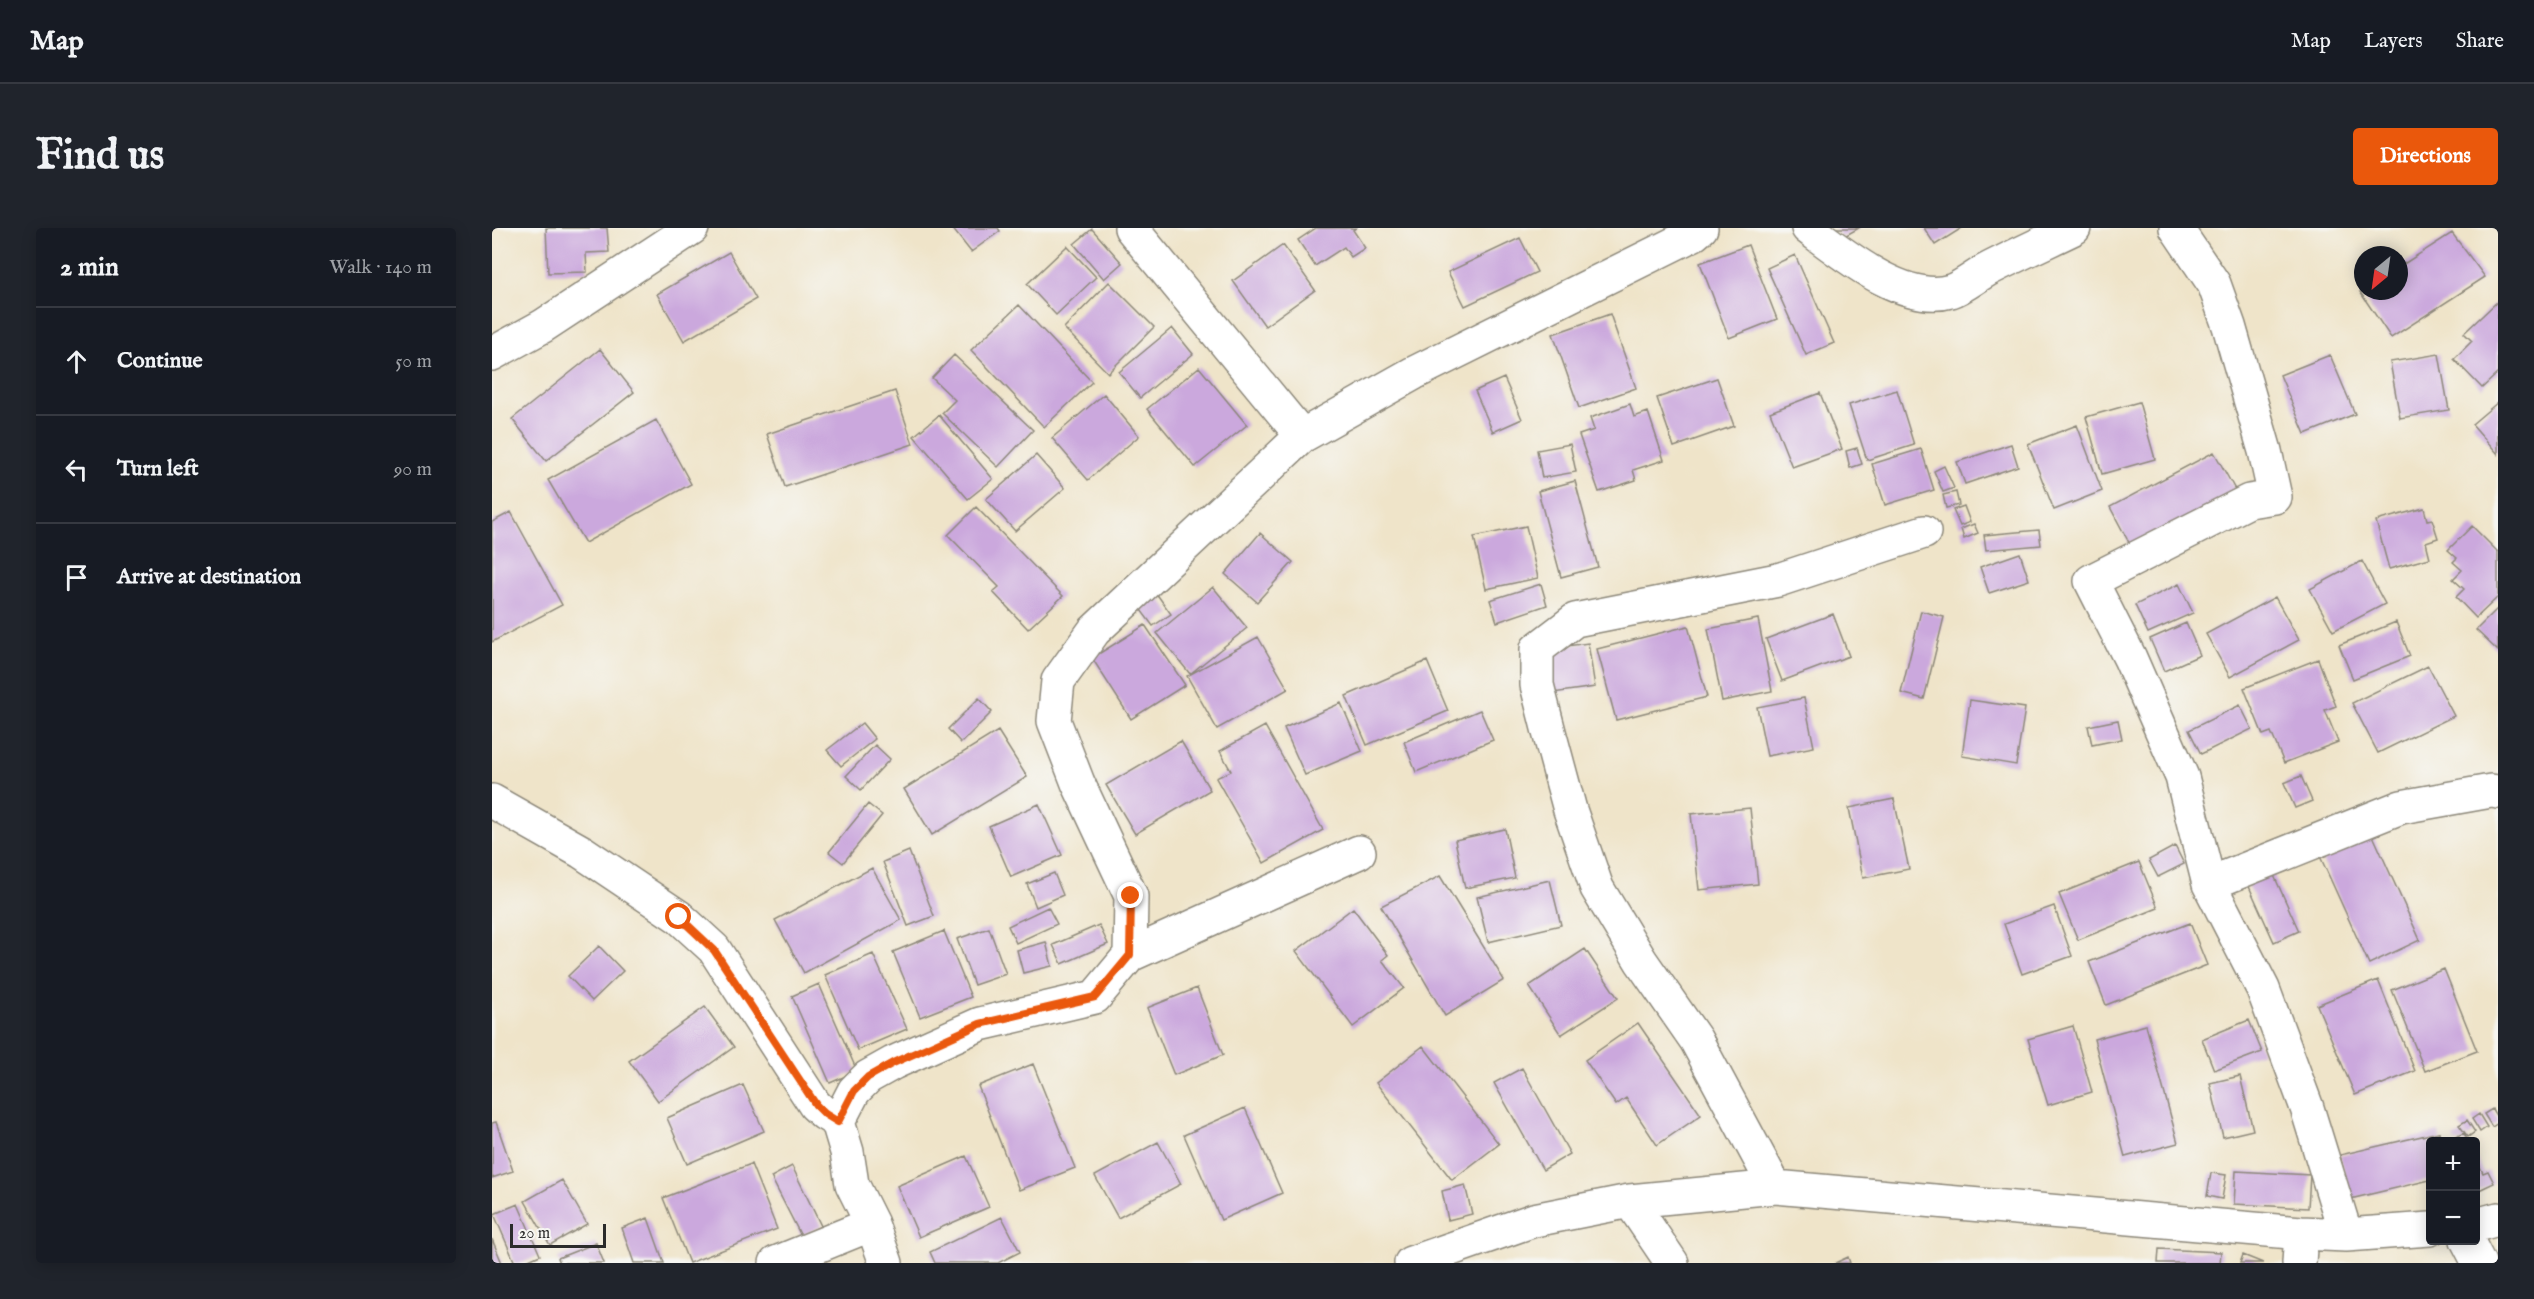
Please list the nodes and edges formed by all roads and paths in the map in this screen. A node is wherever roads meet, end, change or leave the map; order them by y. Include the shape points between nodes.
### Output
1 (692, 228) edge
2 (1131, 228) edge
3 (1701, 228) edge
4 (1808, 228) edge
5 (2074, 228) edge
6 (2176, 228) edge
7 (492, 354) edge
8 (1302, 436) junction
9 (1924, 532) dead end
10 (2498, 792) edge
11 (492, 801) edge
12 (1359, 852) dead end
13 (2209, 884) junction
14 (1130, 955) junction
15 (838, 1122) junction
16 (1775, 1187) junction
17 (1630, 1201) junction
18 (2498, 1219) edge
19 (2480, 1223) edge
20 (872, 1224) junction
21 (2426, 1229) edge
22 (2346, 1235) junction
23 (2470, 1245) edge
24 (2300, 1248) edge
25 (1418, 1261) edge
26 (776, 1263) edge
27 (885, 1263) edge
28 (1672, 1263) edge
29 (2479, 1263) edge

1 - 7 street via 543,326
2 - 8 street
3 - 8 street via 1414,374
4 - 5 street via 1856,263 1905,288 1934,293 1952,291
6 - 13 street via 2214,284 2265,451 2275,497 2249,501 2091,582 2130,658 2182,777
8 - 14 street via 1094,631 1058,681 1054,721 1078,783 1131,896
9 - 16 street via 1778,580 1575,620 1537,649 1537,685 1546,723 1597,888 1696,1040
10 - 13 street via 2401,807
11 - 15 street via 582,852 679,917 714,950 816,1105
12 - 14 street
13 - 22 street via 2263,989 2307,1108
14 - 15 street via 1095,997 980,1024 868,1077 854,1091
15 - 20 street via 852,1184
16 - 17 street
16 - 24 street
17 - 25 street via 1534,1220
17 - 28 street
18 - 19 street
20 - 26 street
20 - 27 street
21 - 22 street
22 - 24 street
23 - 29 street

